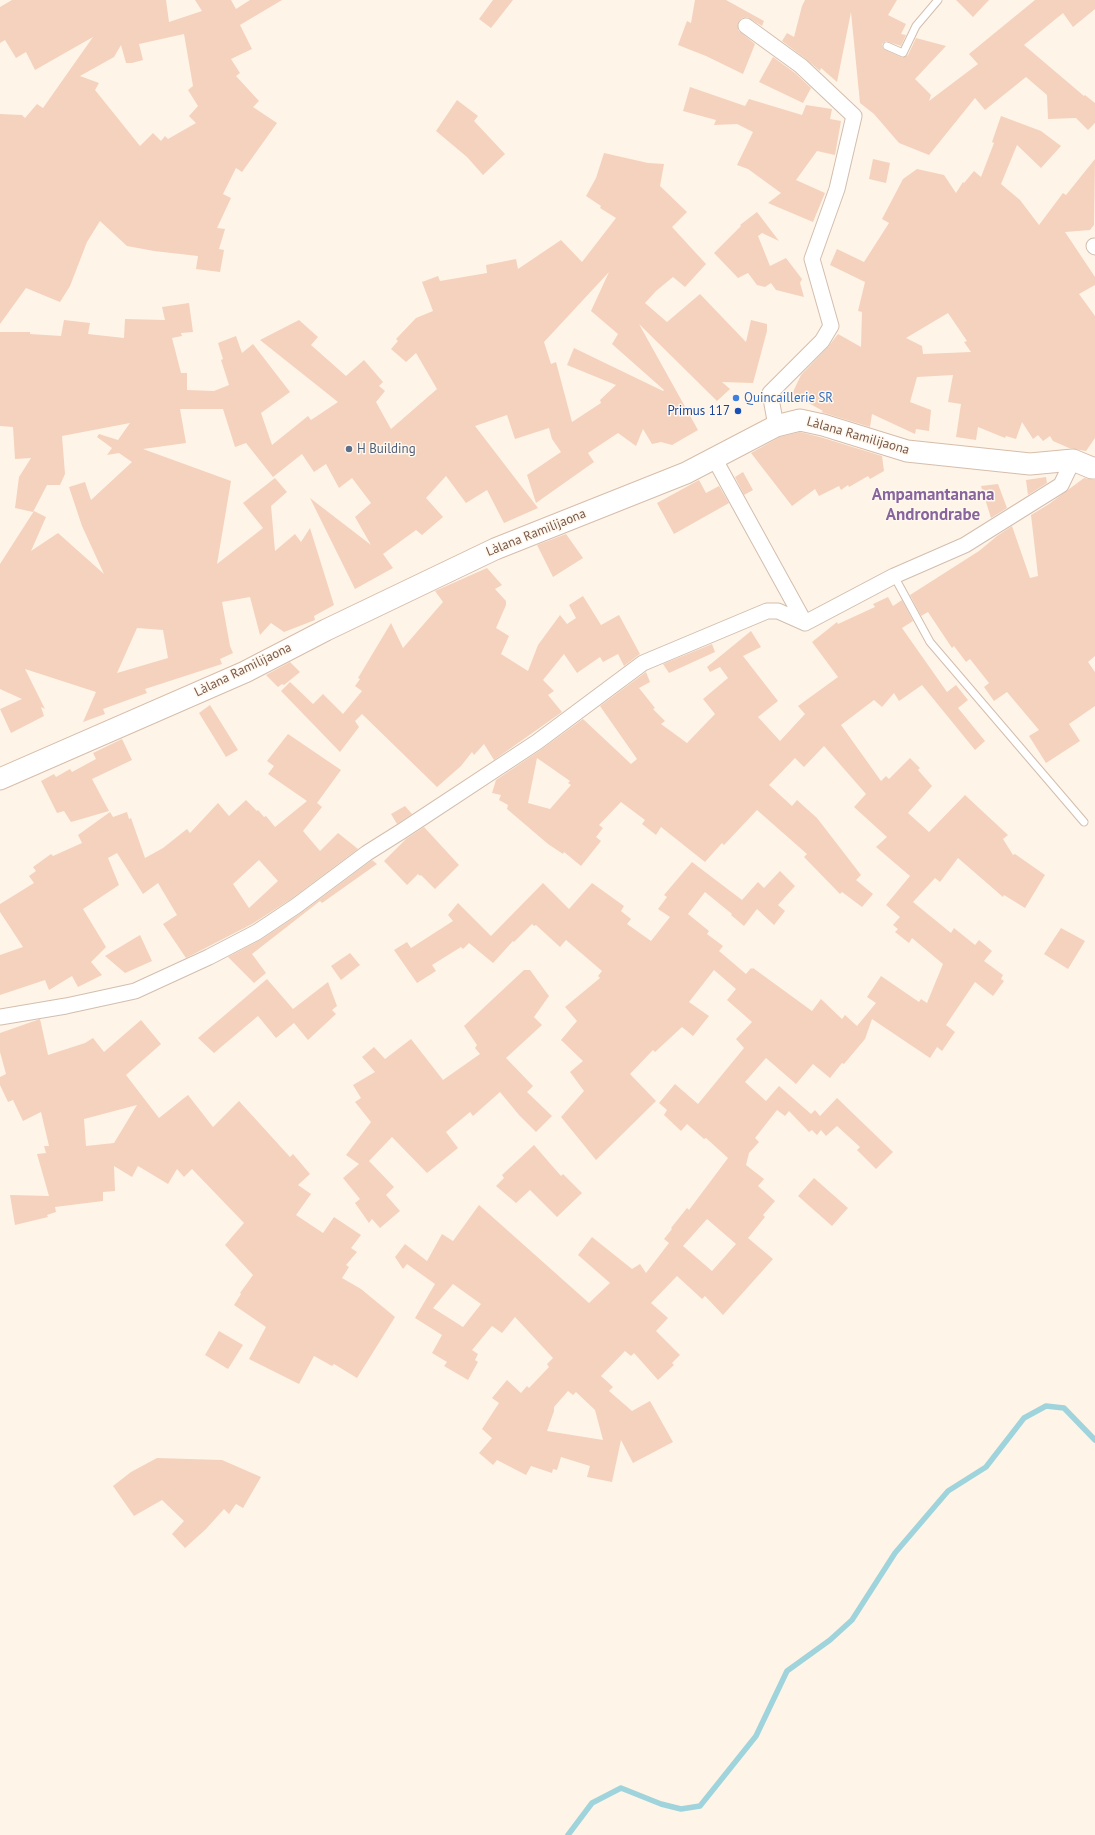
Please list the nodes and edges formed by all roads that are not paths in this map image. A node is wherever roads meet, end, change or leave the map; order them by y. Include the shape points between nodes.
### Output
1 (938, 0) edge
2 (746, 26) dead end
3 (887, 46) dead end
4 (776, 426) junction
5 (714, 458) junction
6 (1073, 460) junction
7 (1095, 468) edge
8 (894, 576) junction
9 (805, 623) junction
10 (0, 779) edge
11 (1084, 822) dead end
12 (0, 1017) edge

1 - 3 lane via 916,26 903,53
2 - 4 street via 801,66 854,116 837,189 812,259 831,326 822,341 770,393
4 - 5 street, Làlana Ramilijaona
4 - 6 street, Làlana Ramilijaona via 800,420 808,421 907,451 927,454 1030,464
5 - 9 street
5 - 10 street, Làlana Ramilijaona via 686,473 495,549 245,672
6 - 7 street, Làlana Ramilijaona
6 - 8 street via 1062,485 965,545
8 - 9 street
8 - 11 lane via 930,642
9 - 12 street via 778,611 767,611 643,663 537,742 367,853 296,906 256,932 209,957 135,991

